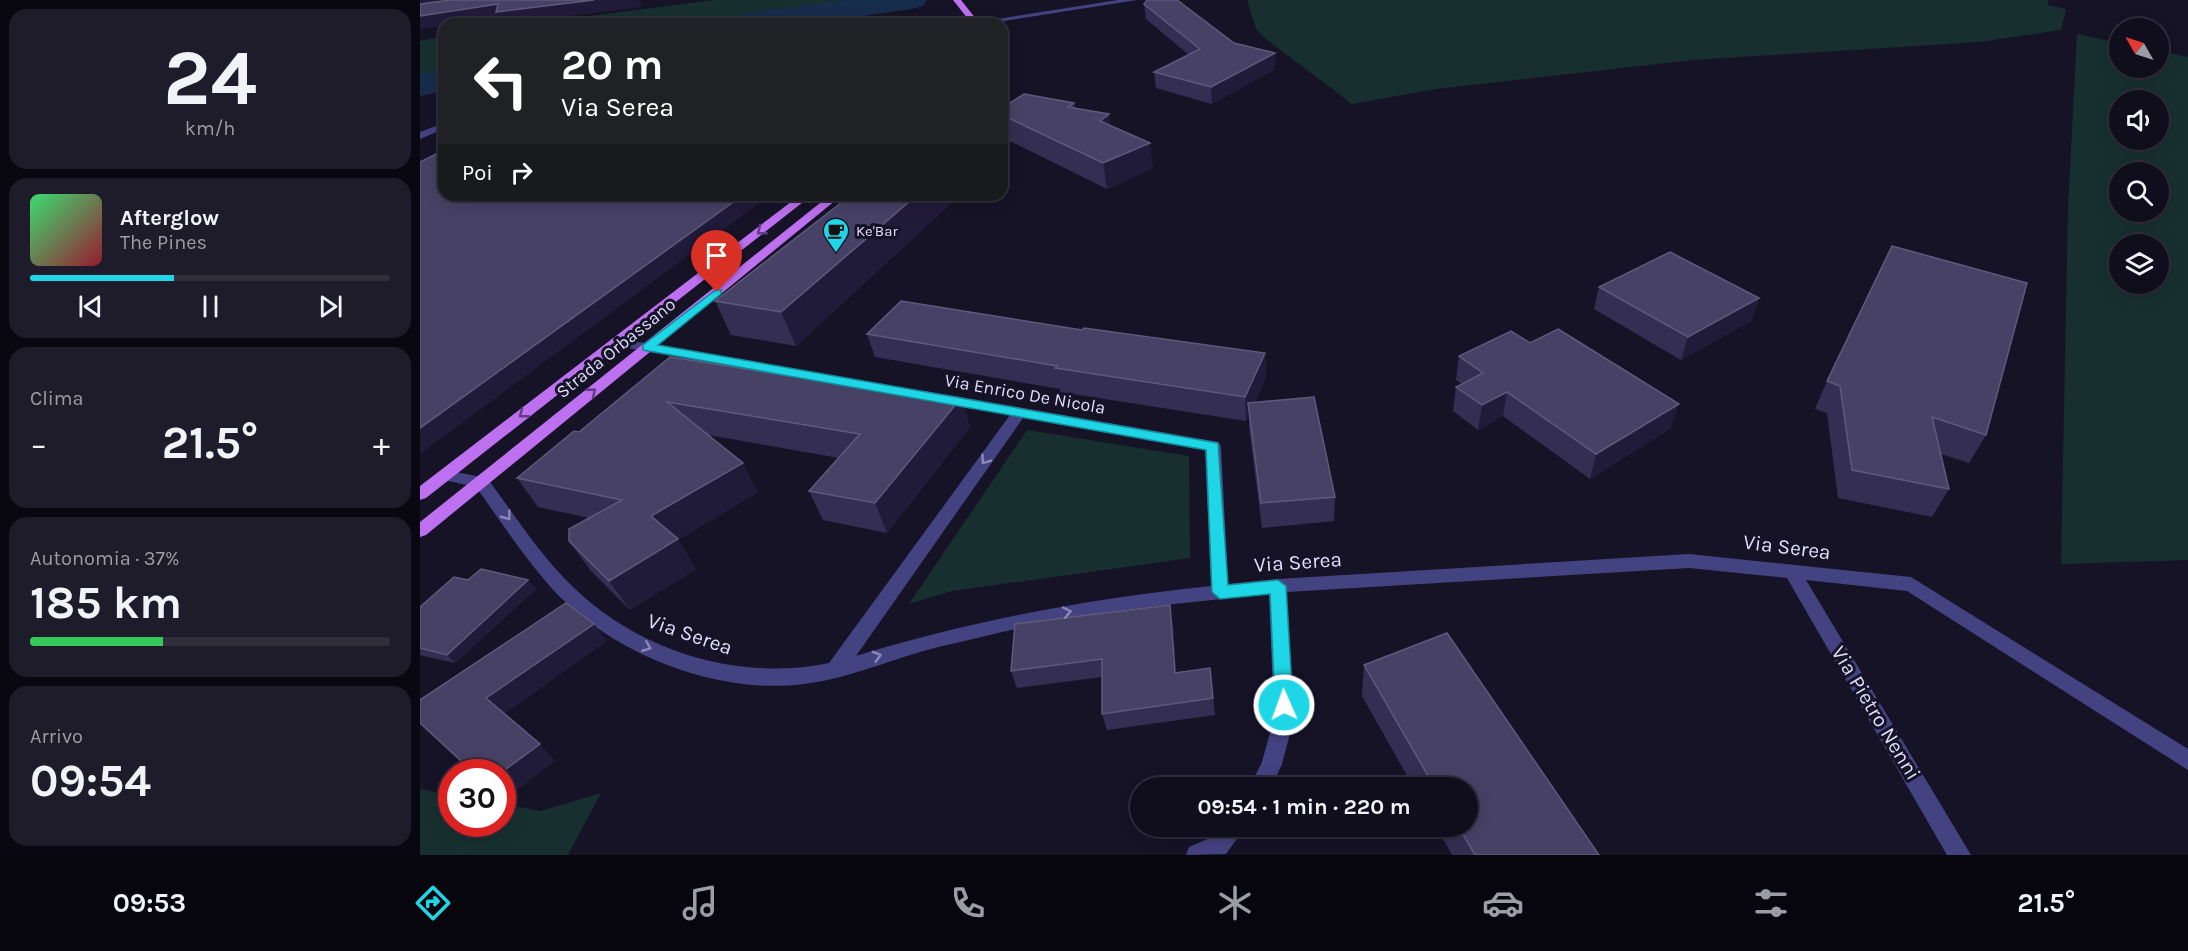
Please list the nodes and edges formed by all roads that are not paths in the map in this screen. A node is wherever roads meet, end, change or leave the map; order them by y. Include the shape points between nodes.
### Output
1 (957, 0) edge
2 (1133, 0) edge
3 (972, 18) edge
4 (1008, 19) edge
5 (438, 128) edge
6 (420, 135) edge
7 (799, 201) edge
8 (830, 201) edge
9 (616, 342) junction
10 (648, 347) junction
11 (1019, 412) junction
12 (445, 475) junction
13 (481, 482) junction
14 (420, 494) edge
15 (420, 531) edge
16 (1791, 571) junction
17 (1278, 586) junction
18 (1220, 592) junction
19 (837, 667) junction
20 (2188, 760) edge
21 (1265, 777) edge
22 (1226, 837) edge
23 (1197, 855) edge
24 (1960, 855) edge

1 - 3 main road
2 - 4 street
5 - 6 street
7 -> 9 main road, Strada Orbassano
8 - 10 main road, Strada Orbassano
9 - 10 street, Via Enrico De Nicola
9 -> 12 main road, Strada Orbassano
10 - 11 street, Via Enrico De Nicola
13 -> 10 main road, Strada Orbassano
11 - 18 street, Via Enrico De Nicola via 1213,447
11 -> 19 street
12 - 13 street
12 - 14 main road, Strada Orbassano
13 - 15 main road, Strada Orbassano
13 -> 19 street, Via Serea via 537,557 576,601 633,641 723,674 795,677
16 - 17 street, Via Serea via 1689,561
16 - 20 street, Via Serea via 1911,584
16 - 24 street, Via Pietro Nenni
17 - 18 street, Via Serea
17 - 21 street via 1284,718
19 -> 18 street, Via Serea via 938,639 1087,608
22 - 23 street via 1218,846

